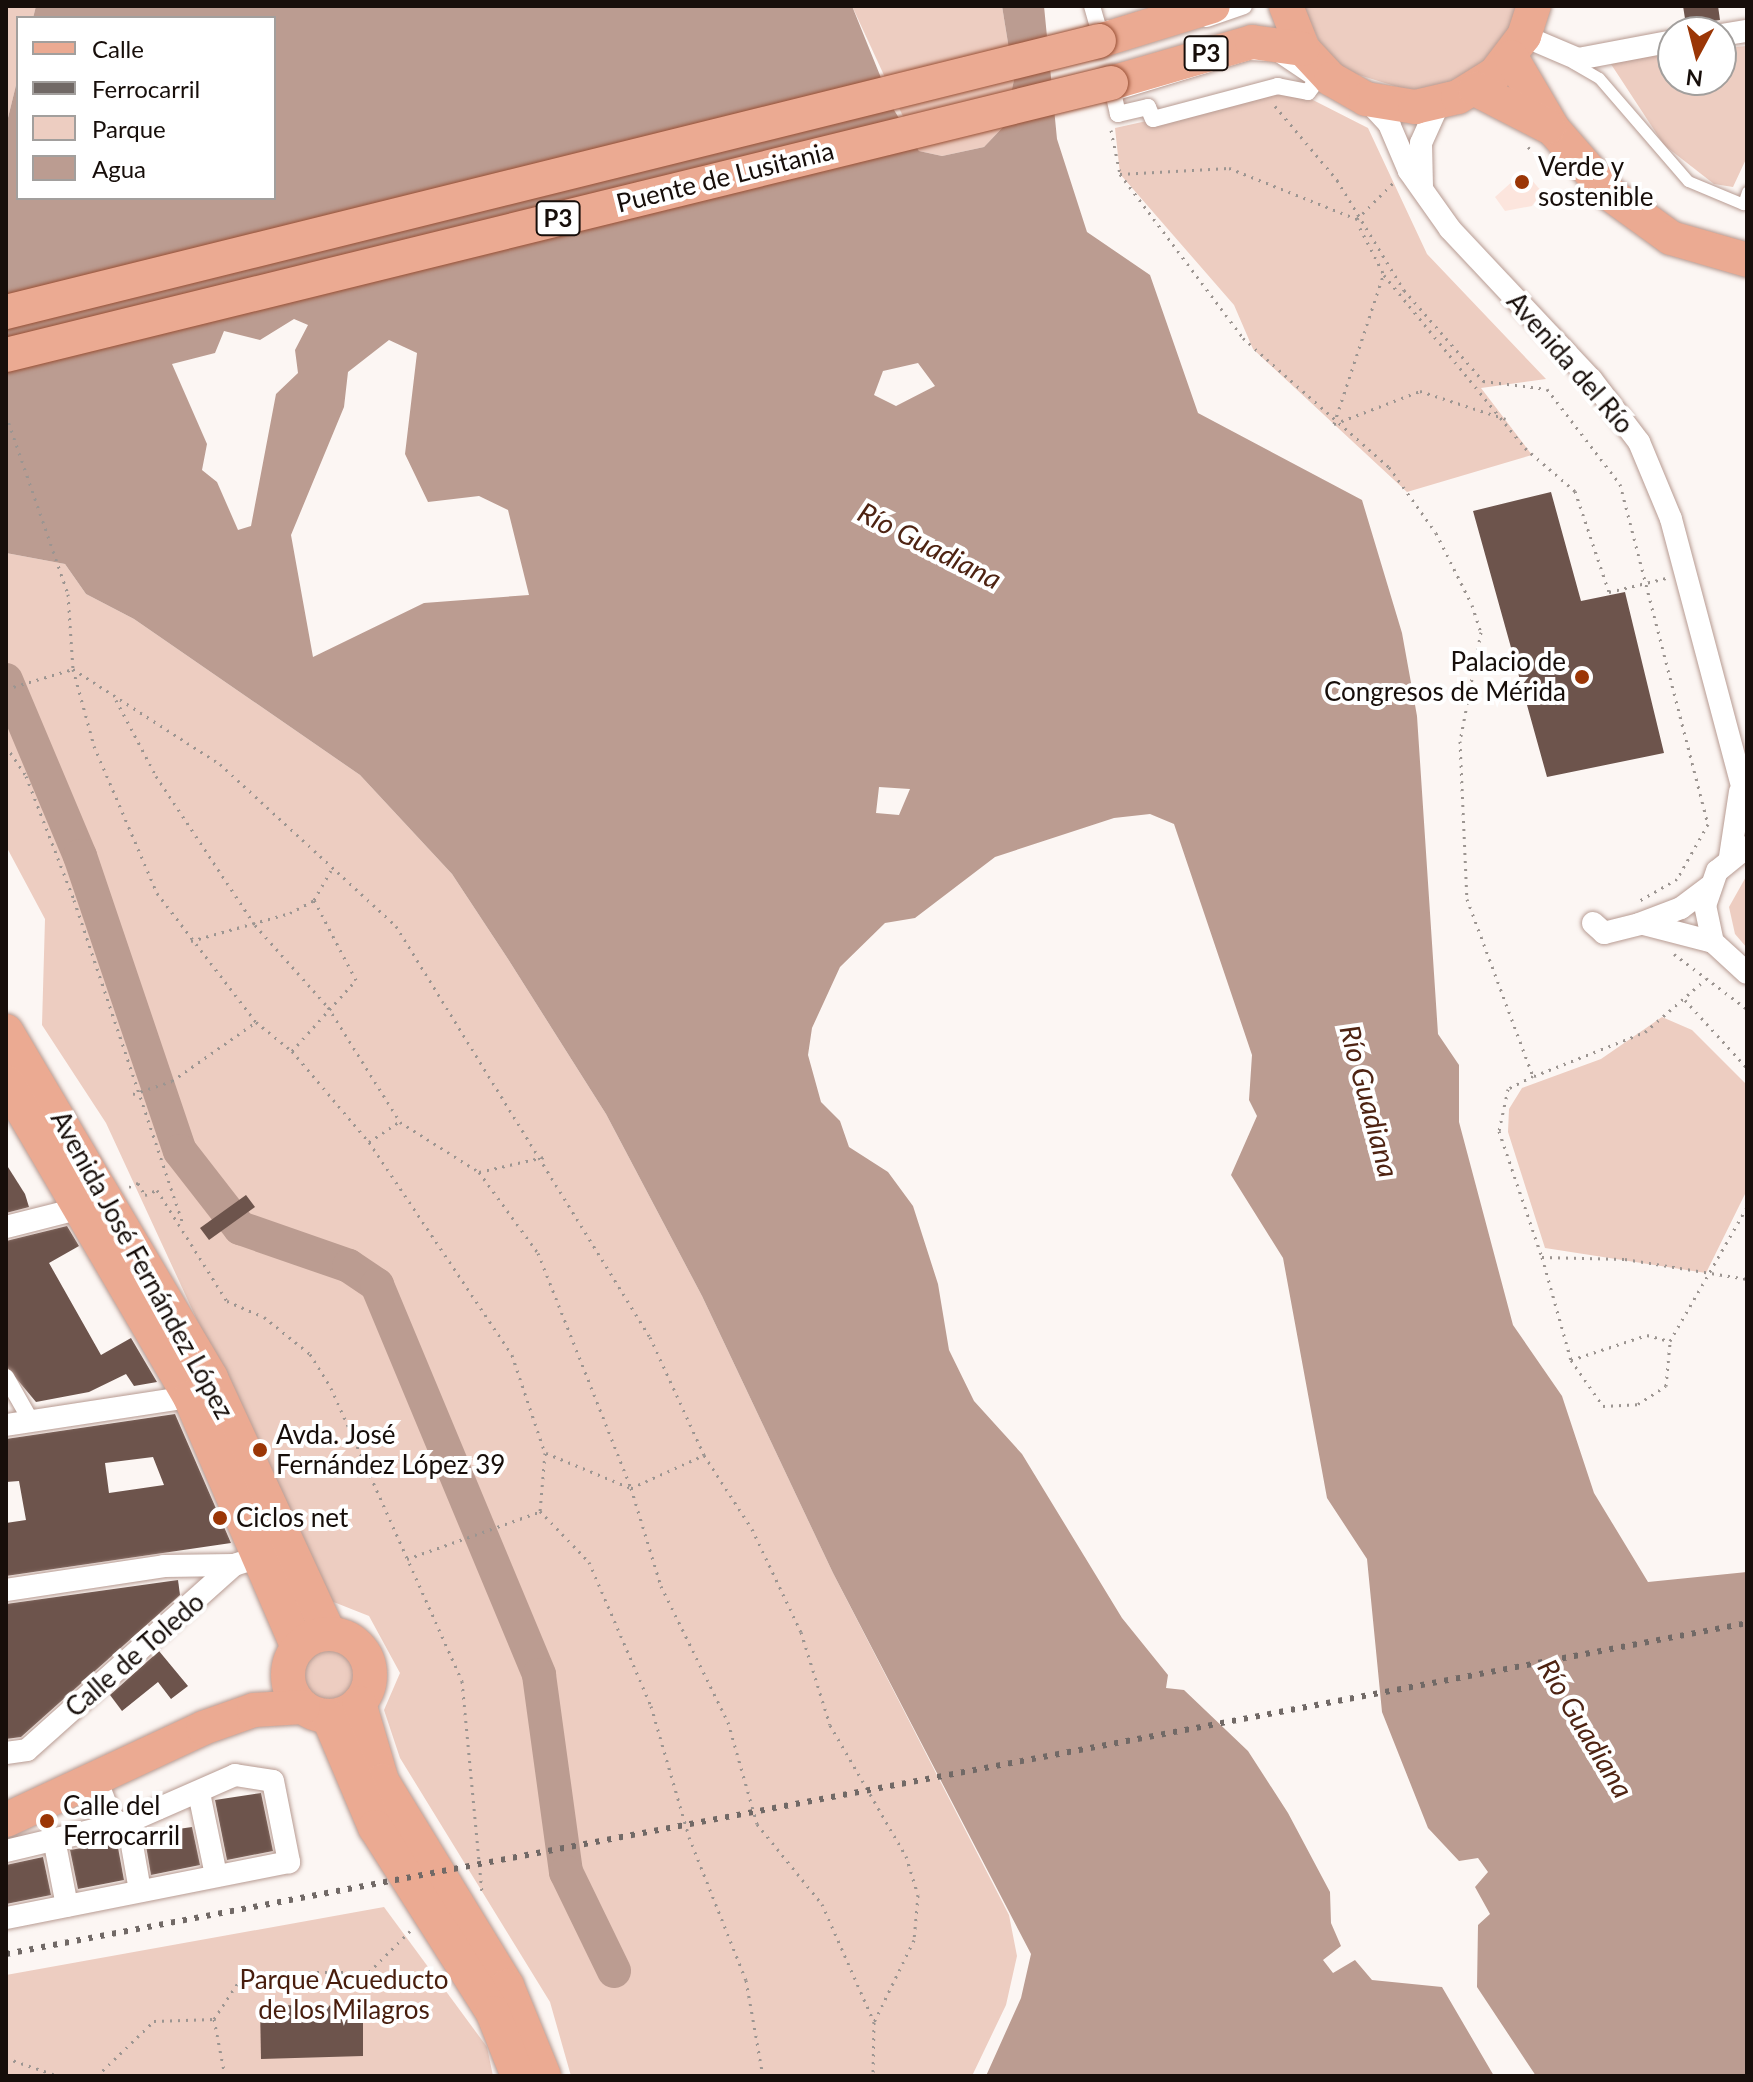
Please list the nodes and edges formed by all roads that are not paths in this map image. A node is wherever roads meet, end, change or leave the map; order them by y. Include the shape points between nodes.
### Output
1 (1092, 6) edge
2 (1179, 6) edge
3 (1213, 6) edge
4 (1244, 6) edge
5 (1277, 6) edge
6 (1286, 6) edge
7 (1525, 28) edge
8 (1657, 44) edge
9 (1303, 49) junction
10 (1555, 52) junction
11 (1475, 89) junction
12 (1264, 90) joint
13 (1366, 99) junction
14 (1439, 103) junction
15 (1553, 129) junction
16 (1422, 187) junction
17 (1746, 200) edge
18 (1747, 260) edge
19 (6, 312) edge
20 (6, 355) edge
21 (1744, 799) edge
22 (1738, 852) edge
23 (1709, 887) junction
24 (1593, 923) dead end
25 (1639, 924) junction
26 (1713, 942) junction
27 (1747, 973) edge
28 (6, 1031) edge
29 (6, 1082) edge
30 (81, 1208) junction
31 (6, 1227) edge
32 (6, 1377) edge
33 (190, 1397) junction
34 (31, 1421) junction
35 (6, 1425) edge
36 (249, 1560) junction
37 (6, 1590) edge
38 (329, 1633) junction
39 (293, 1662) junction
40 (330, 1709) junction
41 (254, 1710) junction
42 (6, 1753) edge
43 (96, 1779) junction
44 (199, 1793) junction
45 (6, 1820) edge
46 (121, 1824) junction
47 (54, 1839) junction
48 (6, 1851) edge
49 (216, 1875) junction
50 (140, 1891) junction
51 (67, 1906) junction
52 (6, 1918) edge
53 (518, 2076) edge
54 (544, 2076) edge

1 - 2 street via 1099,31
3 - 19 main road, Puente de Lusitania / P3, bridge via 1099,41
4 - 5 street via 1108,47 1113,68 1247,34 1287,35
6 - 9 main road
7 - 10 street
7 - 11 main road
7 - 15 main road
8 - 10 street via 1578,59
9 - 13 main road via 1331,79
9 - 20 main road, Puente de Lusitania / P3, bridge via 1252,42 1111,83
10 - 17 lane via 1599,78 1688,181
11 - 14 main road
11 - 15 main road
12 - 12 street via 1308,92 1317,80 1277,53 1249,52 1113,93 1118,114 1148,107 1153,119
13 - 14 main road
13 - 16 street, Avenida del Río via 1389,124
14 - 16 street via 1421,143
15 - 18 main road via 1610,194 1671,238
16 - 21 street, Avenida del Río via 1450,229 1591,379 1639,442 1685,574
21 - 22 street, Avenida del Río
22 - 23 street
23 - 25 street via 1681,908
23 - 26 street
24 - 25 street via 1604,933
25 - 26 street
26 - 27 street
28 - 38 main road, Avenida José Fernández López via 211,1378
29 - 30 main road, Avenida José Fernández López
30 - 31 street
30 - 33 main road, Avenida José Fernández López
32 - 34 street
33 - 34 street
33 - 36 main road, Avenida José Fernández López
34 - 35 street
36 - 37 street via 164,1566
36 - 39 main road, Avenida José Fernández López
36 - 42 street, Calle de Toledo via 27,1750
38 - 39 main road
38 - 40 main road via 364,1653 370,1679
39 - 40 main road, Avenida José Fernández López
39 - 41 main road
40 - 41 main road
40 - 53 main road via 375,1827 493,2013
40 - 54 main road via 382,1781 507,1986
41 - 43 main road
43 - 45 main road
43 - 46 street
44 - 46 street
44 - 49 street
44 - 49 street via 235,1775 273,1781 289,1862
46 - 47 street
46 - 50 street
47 - 48 street
47 - 51 street
49 - 50 street
50 - 51 street
51 - 52 street

